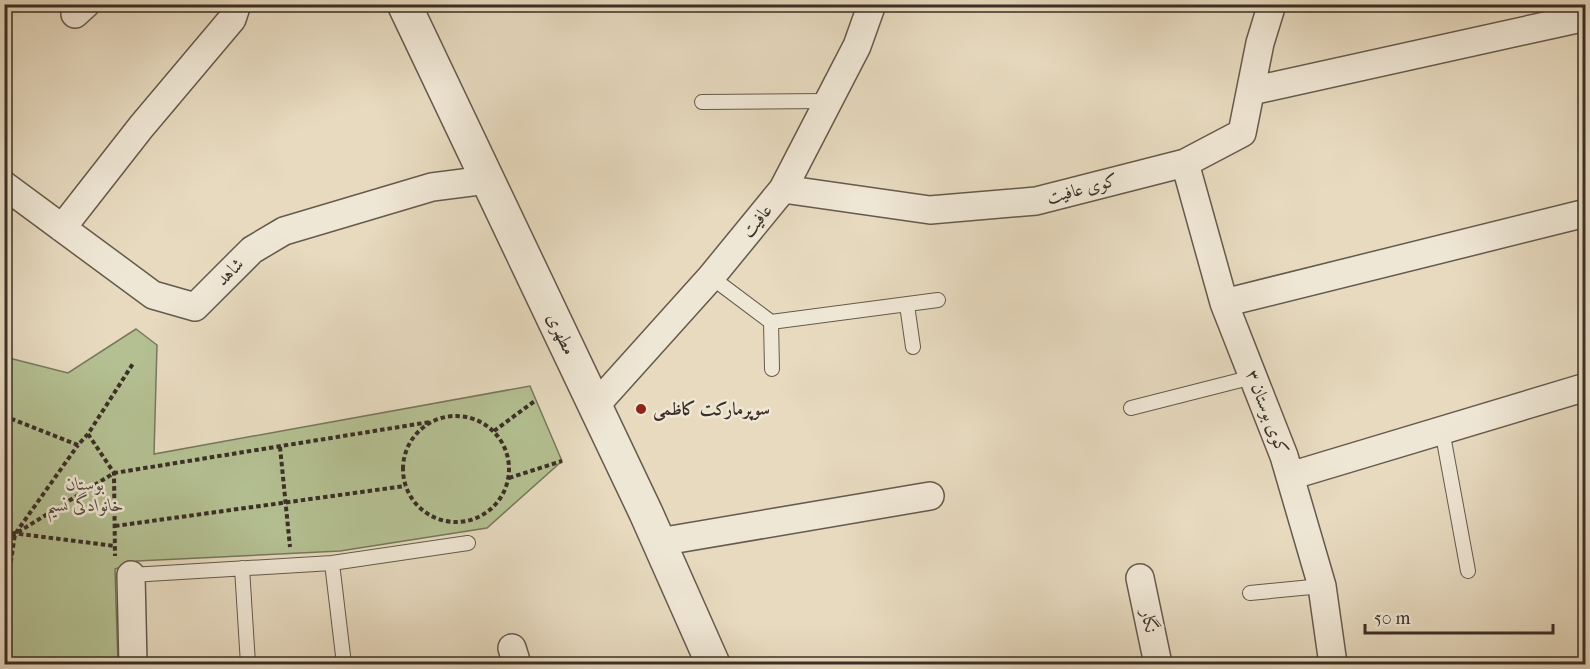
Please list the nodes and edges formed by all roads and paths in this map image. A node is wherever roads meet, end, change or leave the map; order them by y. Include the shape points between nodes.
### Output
1 (237, 4) edge
2 (404, 4) edge
3 (872, 4) edge
4 (1272, 4) edge
5 (1586, 17) edge
6 (10, 37) dead end
7 (4, 40) edge
8 (1251, 91) junction
9 (829, 101) junction
10 (702, 102) dead end
11 (1185, 163) junction
12 (487, 180) junction
13 (4, 185) edge
14 (783, 189) junction
15 (1586, 213) edge
16 (62, 228) junction
17 (711, 277) junction
18 (938, 300) dead end
19 (1224, 303) junction
20 (907, 304) junction
21 (771, 322) junction
22 (913, 347) dead end
23 (134, 362) dead end
24 (772, 369) dead end
25 (1253, 377) junction
26 (1586, 387) edge
27 (536, 400) dead end
28 (595, 406) junction
29 (1131, 408) dead end
30 (4, 416) edge
31 (430, 422) junction
32 (1442, 430) junction
33 (494, 432) junction
34 (88, 434) junction
35 (78, 445) junction
36 (280, 447) junction
37 (562, 461) dead end
38 (114, 473) junction
39 (1290, 476) junction
40 (509, 478) junction
41 (405, 486) junction
42 (930, 496) dead end
43 (285, 503) junction
44 (115, 526) junction
45 (4, 532) edge
46 (15, 534) junction
47 (4, 538) edge
48 (659, 542) junction
49 (468, 543) dead end
50 (115, 546) junction
51 (332, 563) junction
52 (291, 566) junction
53 (123, 567) junction
54 (242, 568) junction
55 (1468, 571) dead end
56 (1140, 578) dead end
57 (1322, 586) junction
58 (1250, 593) dead end
59 (4, 607) edge
60 (134, 664) edge
61 (248, 664) edge
62 (344, 664) edge
63 (713, 664) edge
64 (1158, 664) edge
65 (1333, 664) edge

1 - 16 street via 232,19
2 - 12 street, مطهری
3 - 9 street, عافیت via 857,46
4 - 8 street, کوی عافیت
5 - 8 street
6 - 7 path
8 - 11 street, کوی عافیت via 1242,133
9 - 10 lane
9 - 14 street, عافیت
11 - 14 street, کوی عافیت via 1036,201 930,210
11 - 19 street, کوی بوستان ۳
12 - 16 street, شاهد via 432,187 284,231 252,250 195,307 153,295
12 - 28 street, مطهری
13 - 16 street, شاهد
14 - 17 street, عافیت
15 - 19 street
17 - 21 lane
17 - 28 street, عافیت
18 - 20 lane
19 - 25 street, کوی بوستان ۳
20 - 21 lane
20 - 22 lane
21 - 24 lane
23 - 34 path
25 - 29 lane
25 - 39 street, کوی بوستان ۳
26 - 32 street
27 - 33 path
28 - 48 street, مطهری
30 - 35 path
31 - 33 path via 448,416 465,417
31 - 36 path
31 - 41 path via 406,450 402,468
32 - 39 street
32 - 55 lane
33 - 40 path via 510,461
34 - 35 path
34 - 38 path
35 - 46 path
36 - 38 path
36 - 43 path
37 - 40 path
38 - 44 path
38 - 46 path
39 - 57 street, کوی بوستان ۳
40 - 41 path via 494,507 464,522 446,522 428,515 414,503
41 - 43 path
42 - 48 street
43 - 44 path
43 - 52 path
44 - 50 path
45 - 46 path
46 - 47 path
46 - 50 path
46 - 59 path
48 - 63 street, مطهری
49 - 51 lane
50 - 53 path
51 - 52 lane
51 - 62 lane
52 - 54 lane
53 - 54 lane
53 - 60 street
54 - 61 lane
56 - 64 street, نگار
57 - 58 lane
57 - 65 street, کوی بوستان ۳

